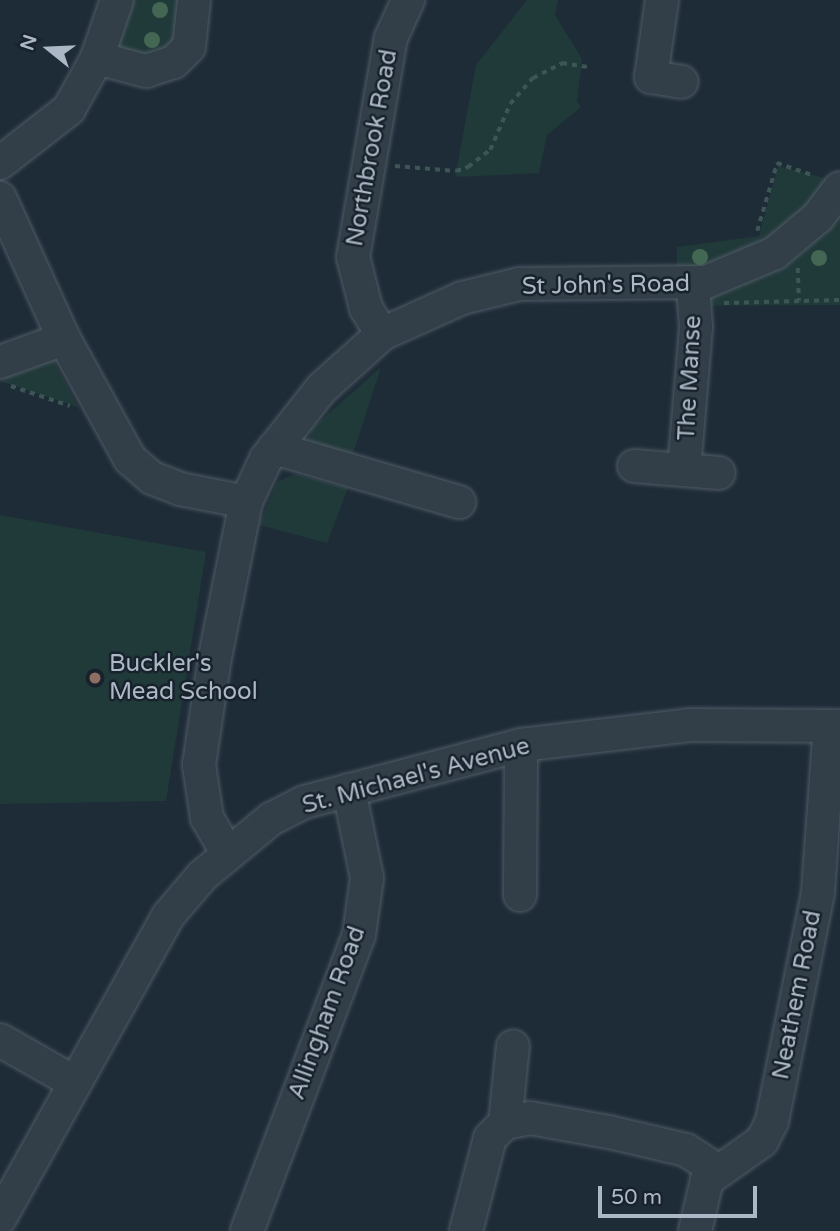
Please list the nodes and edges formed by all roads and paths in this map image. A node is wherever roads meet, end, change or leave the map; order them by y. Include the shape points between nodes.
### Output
1 (117, 0) edge
2 (194, 0) edge
3 (408, 0) edge
4 (662, 0) edge
5 (97, 58) junction
6 (588, 67) dead end
7 (654, 77) dead end
8 (0, 163) edge
9 (369, 164) junction
10 (834, 184) edge
11 (0, 198) edge
12 (775, 253) junction
13 (694, 295) junction
14 (840, 300) edge
15 (382, 334) junction
16 (64, 339) junction
17 (0, 362) edge
18 (0, 382) edge
19 (108, 419) junction
20 (274, 448) junction
21 (634, 466) dead end
22 (684, 470) junction
23 (719, 473) dead end
24 (246, 502) junction
25 (459, 502) dead end
26 (835, 726) edge
27 (521, 745) junction
28 (349, 790) junction
29 (228, 854) junction
30 (528, 880) dead end
31 (0, 1040) edge
32 (513, 1046) dead end
33 (75, 1083) junction
34 (505, 1123) junction
35 (717, 1170) junction
36 (0, 1218) edge
37 (247, 1231) edge
38 (466, 1231) edge
39 (695, 1231) edge

1 - 5 street
2 - 5 street via 189,47 174,62 146,71
3 - 9 street, Northbrook Road via 391,38
4 - 7 street
5 - 8 street via 69,109
6 - 9 path via 562,63 533,78 510,104 490,150 468,167 456,171
9 - 15 street, Northbrook Road via 352,257 366,308
10 - 12 street, St John's Road via 818,217
10 - 12 path via 777,163 756,233
11 - 16 street
12 - 13 street, St John's Road
13 - 14 path
13 - 15 street, St John's Road via 599,281 519,285 462,298
13 - 22 street, The Manse
15 - 20 street, St John's Road via 321,389
16 - 17 street
16 - 19 street
18 - 19 path
19 - 24 street via 130,459 152,478 180,489
20 - 24 street, St John's Road
20 - 25 street
21 - 22 street, The Manse
22 - 23 street, The Manse
24 - 29 street, St John's Road via 210,681 199,765 207,818
26 - 27 street, St. Michael's Avenue via 690,725
26 - 35 street, Neathem Road via 818,892 772,1121 762,1141
27 - 28 street, St. Michael's Avenue
27 - 30 street
28 - 29 street, St. Michael's Avenue via 305,802 271,820
28 - 37 street, Allingham Road via 367,878 359,935
29 - 33 street, St. Michael's Avenue via 168,916
31 - 33 street
32 - 34 street
33 - 36 street, St. Michael's Avenue
34 - 35 street via 530,1118 609,1132 686,1150
34 - 38 street via 490,1138
35 - 39 street via 707,1180

